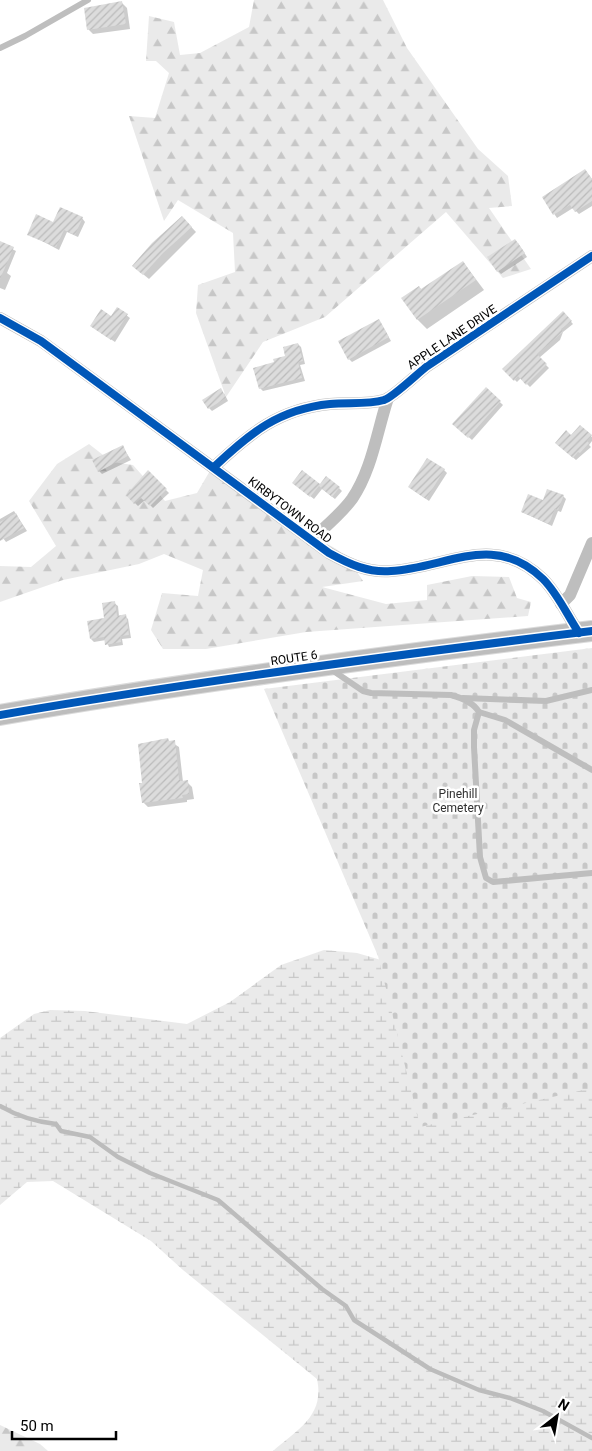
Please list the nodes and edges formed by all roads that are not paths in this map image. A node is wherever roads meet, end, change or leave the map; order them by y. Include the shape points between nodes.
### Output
1 (88, 0) edge
2 (0, 48) edge
3 (592, 256) edge
4 (0, 318) edge
5 (388, 398) junction
6 (214, 467) junction
7 (311, 540) junction
8 (592, 543) edge
9 (561, 604) junction
10 (585, 632) edge
11 (326, 665) junction
12 (592, 690) edge
13 (461, 698) junction
14 (479, 712) junction
15 (0, 715) edge
16 (592, 770) edge
17 (592, 873) edge

1 - 2 lane
3 - 5 street, APPLE LANE DRIVE via 426,368
4 - 6 street, KIRBYTOWN ROAD via 41,341
5 - 6 street, APPLE LANE DRIVE via 322,405 282,415 242,441
5 - 7 street via 368,466 356,492 343,510
6 - 7 street, KIRBYTOWN ROAD
7 - 9 street, KIRBYTOWN ROAD via 339,558 374,571 406,569 469,554 500,555 530,568 548,584
8 - 9 street via 570,595
9 - 10 street, KIRBYTOWN ROAD
10 - 11 main road, ROUTE 6
11 - 13 lane via 363,691
11 - 15 main road, ROUTE 6
12 - 13 lane via 546,701
13 - 14 lane
14 - 16 lane via 505,720
14 - 17 lane via 474,746 480,857 486,878 493,882

